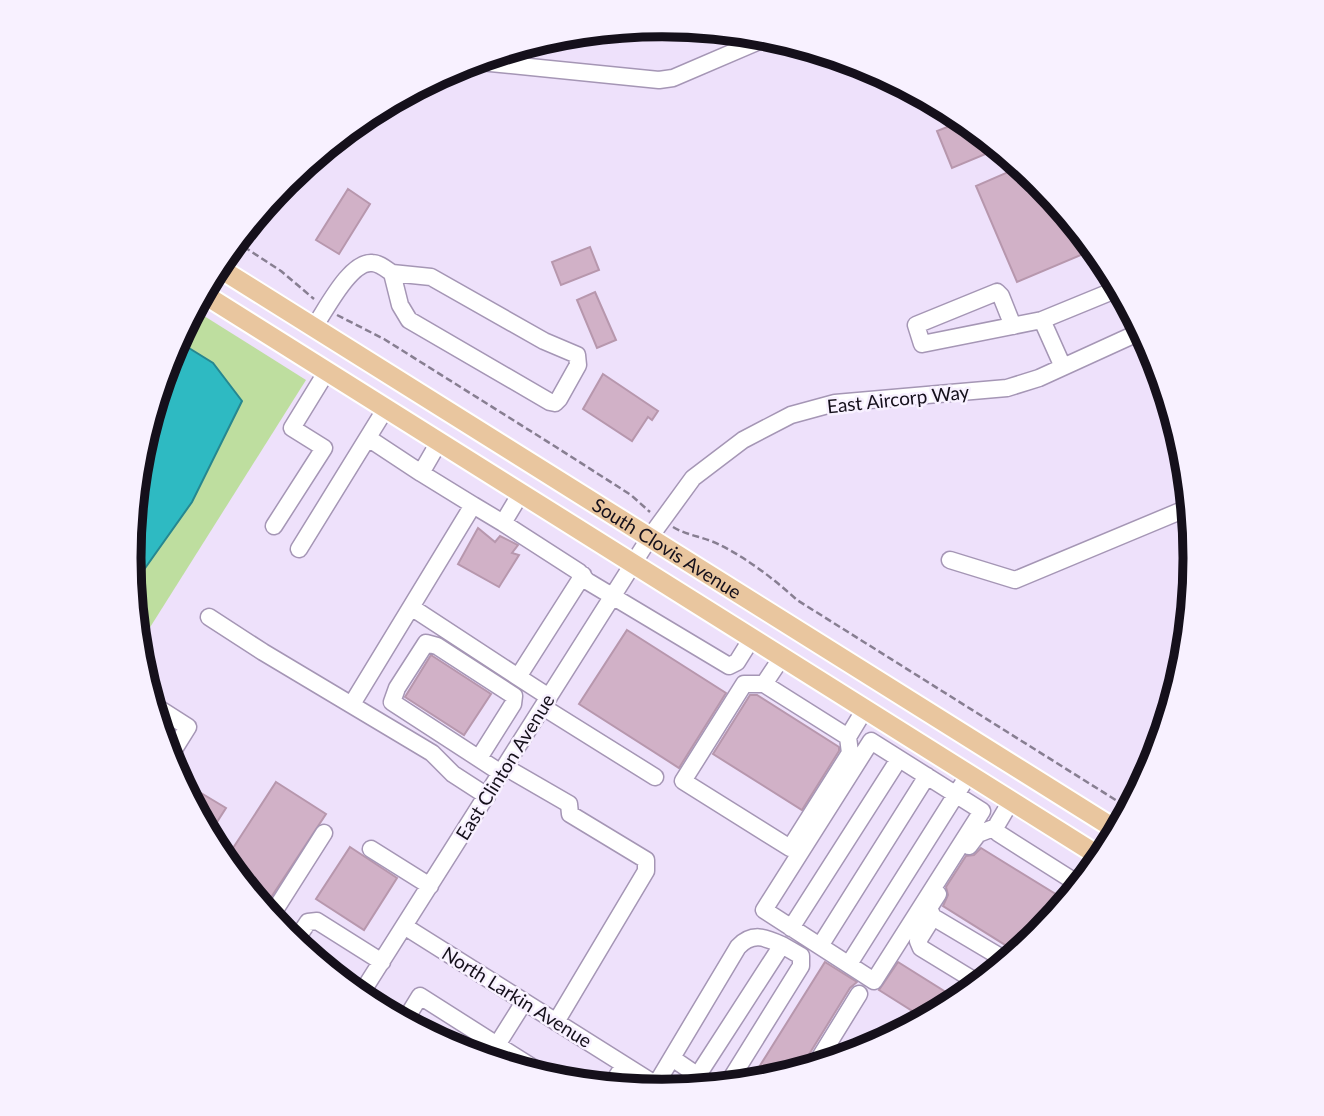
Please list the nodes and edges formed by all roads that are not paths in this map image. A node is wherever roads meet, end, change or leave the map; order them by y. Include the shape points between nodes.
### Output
1 (751, 45) edge
2 (496, 64) edge
3 (227, 272) edge
4 (392, 273) junction
5 (1110, 292) edge
6 (210, 298) edge
7 (1042, 320) junction
8 (1013, 326) junction
9 (314, 327) junction
10 (1133, 335) edge
11 (298, 353) junction
12 (1063, 367) junction
13 (327, 371) junction
14 (386, 408) junction
15 (368, 438) junction
16 (439, 442) junction
17 (421, 473) junction
18 (521, 493) junction
19 (473, 505) junction
20 (1181, 511) edge
21 (503, 523) junction
22 (274, 526) dead end
23 (650, 537) junction
24 (299, 549) dead end
25 (950, 560) dead end
26 (634, 563) junction
27 (583, 575) junction
28 (613, 597) junction
29 (411, 607) junction
30 (209, 617) dead end
31 (752, 638) junction
32 (782, 657) junction
33 (518, 677) junction
34 (764, 684) junction
35 (546, 702) junction
36 (352, 704) junction
37 (865, 709) junction
38 (164, 712) edge
39 (848, 737) junction
40 (176, 746) edge
41 (479, 758) junction
42 (899, 759) junction
43 (503, 770) junction
44 (969, 774) junction
45 (927, 776) junction
46 (655, 777) dead end
47 (956, 795) junction
48 (487, 796) junction
49 (1011, 801) junction
50 (1109, 825) edge
51 (996, 827) junction
52 (324, 832) dead end
53 (371, 849) dead end
54 (1092, 852) edge
55 (1072, 881) edge
56 (430, 886) junction
57 (276, 908) edge
58 (933, 917) junction
59 (404, 926) junction
60 (791, 928) junction
61 (300, 933) edge
62 (782, 945) junction
63 (820, 946) junction
64 (999, 956) edge
65 (382, 962) junction
66 (849, 964) junction
67 (970, 978) edge
68 (364, 985) edge
69 (859, 995) dead end
70 (524, 1002) junction
71 (409, 1013) edge
72 (556, 1022) junction
73 (496, 1045) junction
74 (822, 1054) edge
75 (672, 1058) junction
76 (518, 1059) edge
77 (624, 1065) junction
78 (734, 1074) edge
79 (698, 1075) junction
80 (617, 1077) edge
81 (643, 1078) edge
82 (701, 1078) edge
83 (663, 1079) edge

1 - 2 street via 659,80
3 - 9 main road, South Clovis Avenue
4 - 4 street via 409,320 550,402 559,400 578,365 577,355 431,277
4 - 9 street via 369,262 350,273
5 - 7 street
6 - 11 main road, South Clovis Avenue
7 - 8 street
7 - 12 street
8 - 8 street via 997,292 916,325 922,344
9 - 11 main road
9 - 23 main road, South Clovis Avenue
10 - 12 street, East Aircorp Way
11 - 13 main road, South Clovis Avenue
12 - 23 street, East Aircorp Way via 1007,388 835,403 791,415 743,440 693,478
13 - 14 main road, South Clovis Avenue
13 - 22 street via 292,428 324,448
14 - 15 street
14 - 16 main road, South Clovis Avenue
15 - 17 street
15 - 24 street
16 - 17 street
16 - 18 main road, South Clovis Avenue
17 - 19 street
18 - 21 street
18 - 26 main road, South Clovis Avenue
19 - 21 street
19 - 29 street
20 - 25 street via 1015,580
21 - 27 street
23 - 26 street, East Clinton Avenue
23 - 50 main road, South Clovis Avenue
26 - 28 street, East Clinton Avenue
26 - 31 main road, South Clovis Avenue
27 - 28 street
27 - 33 street
28 - 31 street via 729,666 737,662
28 - 35 street, East Clinton Avenue
29 - 33 street
29 - 36 street
30 - 36 street
31 - 32 main road, South Clovis Avenue
32 - 34 street
32 - 37 main road, South Clovis Avenue
33 - 35 street
34 - 39 street
34 - 39 street via 744,684 683,781 790,848 850,753
35 - 43 street, East Clinton Avenue
35 - 46 street
36 - 48 street via 432,753 453,774
37 - 39 street
37 - 44 main road, South Clovis Avenue
38 - 40 street via 188,727
41 - 41 street via 392,702 426,643 513,696 513,704
41 - 43 street
42 - 45 street
42 - 60 street
42 - 60 street via 871,741 764,910
43 - 48 street, East Clinton Avenue
43 - 72 street via 569,804 570,814 646,860 646,871
44 - 47 street
44 - 49 main road, South Clovis Avenue
45 - 47 street
45 - 63 street
47 - 66 street
47 - 66 street via 982,811 874,981
48 - 56 street, East Clinton Avenue
49 - 51 street
49 - 54 main road, South Clovis Avenue
51 - 55 street via 998,833
51 - 58 street via 982,831 972,841 929,908
52 - 57 street
53 - 56 street
56 - 59 street, East Clinton Avenue
58 - 64 street
58 - 67 street via 918,942 921,947
59 - 65 street, East Clinton Avenue
59 - 70 street, North Larkin Avenue
60 - 63 street
61 - 65 street via 307,922 317,921
62 - 75 street via 755,936 744,940
62 - 78 street via 801,956 801,966
62 - 79 street
63 - 66 street
65 - 68 street, East Clinton Avenue
69 - 74 street
70 - 72 street, North Larkin Avenue
70 - 73 street
71 - 73 street via 420,996
72 - 77 street, North Larkin Avenue
73 - 76 street
75 - 79 street
75 - 83 street
77 - 80 street
77 - 81 street, North Larkin Avenue
79 - 82 street

